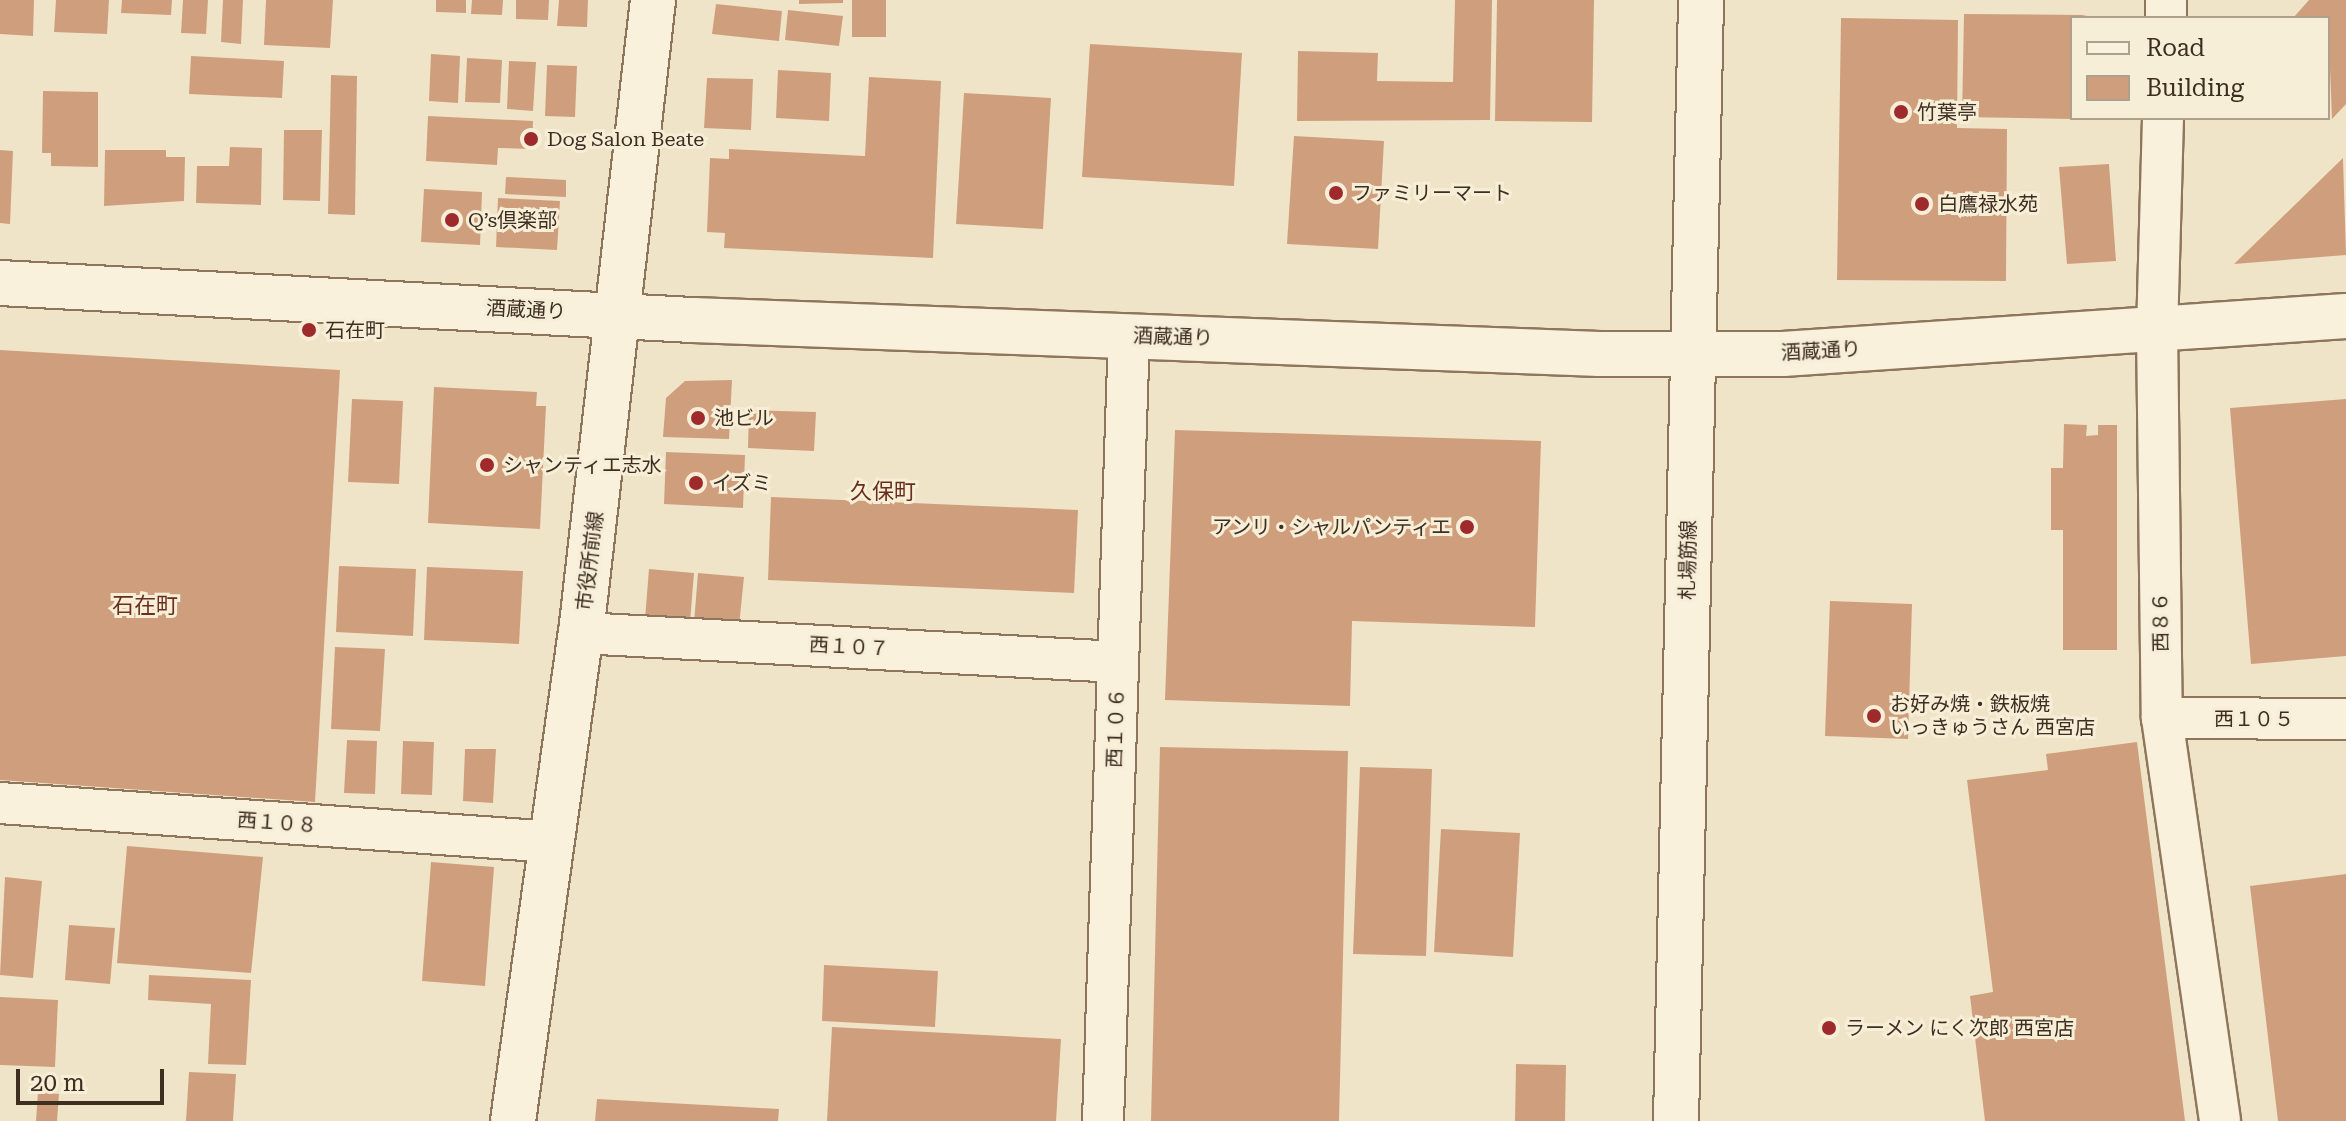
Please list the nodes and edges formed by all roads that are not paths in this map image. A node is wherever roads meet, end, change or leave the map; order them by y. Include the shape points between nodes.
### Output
1 (653, 0) edge
2 (1701, 0) edge
3 (2163, 120) edge
4 (0, 283) edge
5 (620, 315) junction
6 (2346, 316) edge
7 (2157, 328) junction
8 (1129, 335) junction
9 (1692, 354) junction
10 (581, 633) junction
11 (1118, 662) junction
12 (2162, 718) junction
13 (2346, 719) edge
14 (0, 803) edge
15 (554, 842) junction
16 (513, 1121) edge
17 (1103, 1121) edge
18 (1676, 1121) edge
19 (2220, 1121) edge

1 - 5 street, 市役所前線
2 - 9 street, 札場筋線
3 - 7 street, 西８６
4 - 5 street, 酒蔵通り
5 - 8 street, 酒蔵通り
5 - 10 street, 市役所前線
6 - 7 street, 酒蔵通り
7 - 9 street, 酒蔵通り via 1783,354
7 - 12 street, 西８６
8 - 9 street, 酒蔵通り
8 - 11 street, 西１０６
9 - 18 street, 札場筋線
10 - 11 street, 西１０７
10 - 15 street, 市役所前線
11 - 17 street, 西１０６
12 - 13 street, 西１０５
12 - 19 street, 西８６
14 - 15 street, 西１０８
15 - 16 street, 市役所前線

